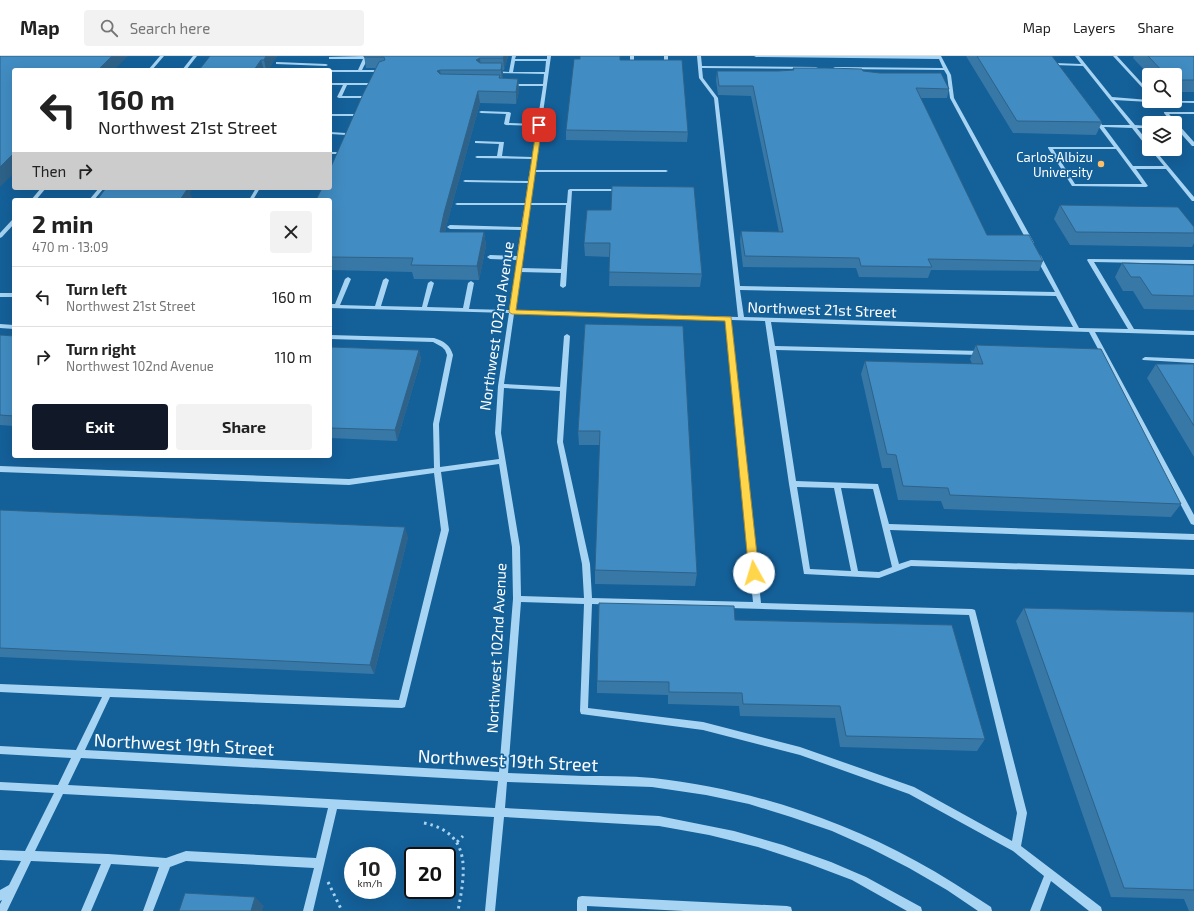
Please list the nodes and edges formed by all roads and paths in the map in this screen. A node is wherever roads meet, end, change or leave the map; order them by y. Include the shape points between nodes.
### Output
1 (162, 56) edge
2 (195, 56) edge
3 (632, 56) edge
4 (666, 56) edge
5 (699, 56) edge
6 (756, 56) edge
7 (1077, 56) edge
8 (1116, 56) edge
9 (330, 57) edge
10 (366, 57) edge
11 (939, 57) edge
12 (514, 58) edge
13 (549, 58) edge
14 (277, 64) dead end
15 (326, 64) junction
16 (1084, 65) junction
17 (639, 66) edge
18 (660, 66) edge
19 (700, 67) junction
20 (152, 68) edge
21 (186, 68) edge
22 (324, 68) edge
23 (819, 68) edge
24 (827, 68) edge
25 (946, 70) junction
26 (1059, 70) edge
27 (332, 71) edge
28 (359, 71) junction
29 (386, 71) edge
30 (489, 72) edge
31 (511, 72) junction
32 (547, 73) junction
33 (332, 84) edge
34 (346, 84) junction
35 (372, 84) edge
36 (502, 84) edge
37 (545, 85) junction
38 (1142, 86) edge
39 (365, 97) edge
40 (1111, 98) junction
41 (1142, 100) edge
42 (1182, 102) edge
43 (1194, 102) edge
44 (481, 112) dead end
45 (1194, 113) edge
46 (1092, 114) edge
47 (332, 115) edge
48 (355, 115) edge
49 (1168, 116) edge
50 (539, 125) junction
51 (1101, 126) junction
52 (1133, 127) junction
53 (1142, 127) edge
54 (1182, 132) edge
55 (332, 133) edge
56 (346, 134) edge
57 (1142, 138) edge
58 (477, 142) dead end
59 (1194, 145) edge
60 (1118, 148) junction
61 (332, 153) edge
62 (336, 153) edge
63 (1158, 156) edge
64 (477, 157) dead end
65 (500, 158) junction
66 (534, 158) junction
67 (1132, 167) junction
68 (1168, 168) junction
69 (533, 171) junction
70 (666, 171) dead end
71 (465, 181) dead end
72 (531, 182) junction
73 (42, 190) edge
74 (100, 190) edge
75 (624, 190) edge
76 (35, 198) edge
77 (93, 198) edge
78 (1194, 200) edge
79 (457, 204) dead end
80 (528, 204) junction
81 (569, 204) junction
82 (12, 223) edge
83 (450, 227) dead end
84 (524, 229) junction
85 (0, 236) edge
86 (490, 257) dead end
87 (520, 258) junction
88 (1194, 262) edge
89 (518, 270) junction
90 (564, 271) junction
91 (348, 279) dead end
92 (386, 280) dead end
93 (431, 283) dead end
94 (471, 283) dead end
95 (563, 286) dead end
96 (737, 288) junction
97 (1058, 294) junction
98 (0, 295) edge
99 (11, 295) edge
100 (333, 306) edge
101 (377, 308) junction
102 (424, 309) junction
103 (466, 310) junction
104 (512, 312) junction
105 (728, 319) junction
106 (741, 319) junction
107 (768, 320) junction
108 (0, 326) edge
109 (12, 327) edge
110 (1077, 329) junction
111 (1091, 330) junction
112 (1132, 331) junction
113 (1194, 333) edge
114 (568, 336) dead end
115 (332, 337) edge
116 (772, 348) junction
117 (986, 353) edge
118 (1097, 356) edge
119 (1105, 356) junction
120 (1145, 359) dead end
121 (1194, 361) edge
122 (501, 386) junction
123 (564, 388) junction
124 (501, 461) junction
125 (0, 469) edge
126 (437, 470) junction
127 (793, 484) junction
128 (837, 485) junction
129 (1194, 522) edge
130 (886, 528) junction
131 (1194, 537) edge
132 (896, 569) junction
133 (1194, 572) edge
134 (854, 574) junction
135 (517, 599) junction
136 (588, 600) junction
137 (757, 605) junction
138 (0, 688) edge
139 (108, 693) junction
140 (0, 750) edge
141 (79, 754) junction
142 (503, 777) junction
143 (0, 786) edge
144 (61, 789) junction
145 (334, 803) junction
146 (500, 812) junction
147 (424, 823) dead end
148 (463, 836) dead end
149 (457, 842) junction
150 (1016, 848) junction
151 (0, 855) edge
152 (28, 856) junction
153 (108, 860) junction
154 (166, 863) junction
155 (319, 863) junction
156 (1049, 874) junction
157 (13, 888) junction
158 (0, 896) edge
159 (2, 911) edge
160 (86, 911) edge
161 (148, 911) edge
162 (308, 911) edge
163 (342, 911) edge
164 (458, 911) edge
165 (490, 911) edge
166 (582, 911) edge
167 (787, 911) edge
168 (917, 911) edge
169 (987, 911) edge
170 (1035, 911) edge
171 (1097, 911) edge

1 - 20 street
2 - 21 street
3 - 17 street via 632,66
4 - 18 street via 666,66
5 - 19 street
6 - 11 street
7 - 16 street
8 - 38 street
9 - 10 street
9 - 15 street
10 - 28 street
11 - 25 street
12 - 13 street
12 - 31 street
13 - 32 street, Northwest 102nd Avenue
14 - 15 street
15 - 22 street
16 - 26 street via 1053,62
16 - 40 street
19 - 23 street
19 - 96 street via 702,78 716,98
24 - 25 street
25 - 97 street via 952,98
27 - 28 street
28 - 29 street
30 - 31 street
31 - 32 street
32 - 37 street, Northwest 102nd Avenue
33 - 34 street
34 - 35 street
34 - 39 street via 339,97
36 - 37 street
37 - 50 street, Northwest 102nd Avenue
40 - 41 street
40 - 52 street
42 - 43 street
44 - 50 street via 509,113 505,127
45 - 49 street via 1166,113
46 - 51 street
47 - 48 street
50 - 66 street, Northwest 102nd Avenue
51 - 52 street
51 - 60 street
52 - 53 street
52 - 57 street
54 - 59 street
55 - 56 street
58 - 65 street via 502,143
60 - 67 street
60 - 67 street via 1050,148 1074,185 1146,186
61 - 62 street
63 - 68 street
64 - 65 street
65 - 66 street
66 - 69 street, Northwest 102nd Avenue
67 - 68 street
68 - 78 street
69 - 70 street
69 - 72 street, Northwest 102nd Avenue
71 - 72 street
72 - 80 street, Northwest 102nd Avenue
73 - 76 street
74 - 77 street
75 - 81 street via 570,190
79 - 80 street
80 - 81 street
80 - 84 street, Northwest 102nd Avenue
81 - 90 street
82 - 85 street
83 - 84 street
84 - 87 street, Northwest 102nd Avenue
86 - 87 street
87 - 89 street, Northwest 102nd Avenue
88 - 112 street via 1090,260
89 - 90 street
89 - 104 street, Northwest 102nd Avenue
90 - 95 street
91 - 100 street
92 - 101 street
93 - 102 street
94 - 103 street
96 - 97 street
96 - 106 street
97 - 110 street
98 - 99 street
100 - 101 street, Northwest 21st Street
101 - 102 street, Northwest 21st Street
102 - 103 street, Northwest 21st Street
103 - 104 street, Northwest 21st Street
104 - 105 street, Northwest 21st Street
104 - 122 street, Northwest 102nd Avenue
105 - 106 street, Northwest 21st Street
105 - 137 street
106 - 107 street, Northwest 21st Street
107 - 110 street, Northwest 21st Street
107 - 116 street
108 - 109 street
110 - 111 street, Northwest 21st Street
111 - 112 street, Northwest 21st Street
111 - 119 street
112 - 113 street, Northwest 21st Street
114 - 123 street
115 - 126 street via 426,340 440,342 446,346 450,355 436,424
116 - 117 street
116 - 127 street
118 - 119 street
119 - 129 street
120 - 121 street
122 - 123 street
122 - 124 street, Northwest 102nd Avenue via 498,433
123 - 136 street via 560,442 586,564
124 - 126 street
124 - 135 street, Northwest 102nd Avenue via 516,547
125 - 126 street via 349,482
126 - 139 street via 445,530 402,704
127 - 128 street
127 - 134 street via 807,572
128 - 130 street via 876,486
128 - 134 street
130 - 131 street
130 - 132 street
132 - 133 street via 911,563
132 - 134 street via 880,575
135 - 136 street
135 - 142 street, Northwest 102nd Avenue
136 - 137 street
136 - 150 street via 584,711 702,726 800,751 911,790
137 - 150 street via 972,612 1022,813
138 - 139 street
139 - 141 street
140 - 141 street, Northwest 19th Street
141 - 142 street, Northwest 19th Street
141 - 144 street
142 - 146 street, Northwest 102nd Avenue
142 - 169 street, Northwest 19th Street via 661,783 771,806 810,819 888,852 967,896
143 - 144 street
144 - 145 street
144 - 152 street
145 - 146 street
145 - 155 street
146 - 165 street, Northwest 102nd Avenue
146 - 168 street via 658,821 736,835 779,847 856,878
147 - 149 path via 435,825
148 - 149 path
149 - 164 path via 464,856
150 - 156 street
151 - 152 street
152 - 153 street
152 - 157 street
153 - 154 street
153 - 160 street
154 - 155 street via 186,856
154 - 161 street
155 - 162 street
155 - 163 path
156 - 170 street
156 - 171 street
157 - 158 street
157 - 159 street
166 - 167 street via 582,901

